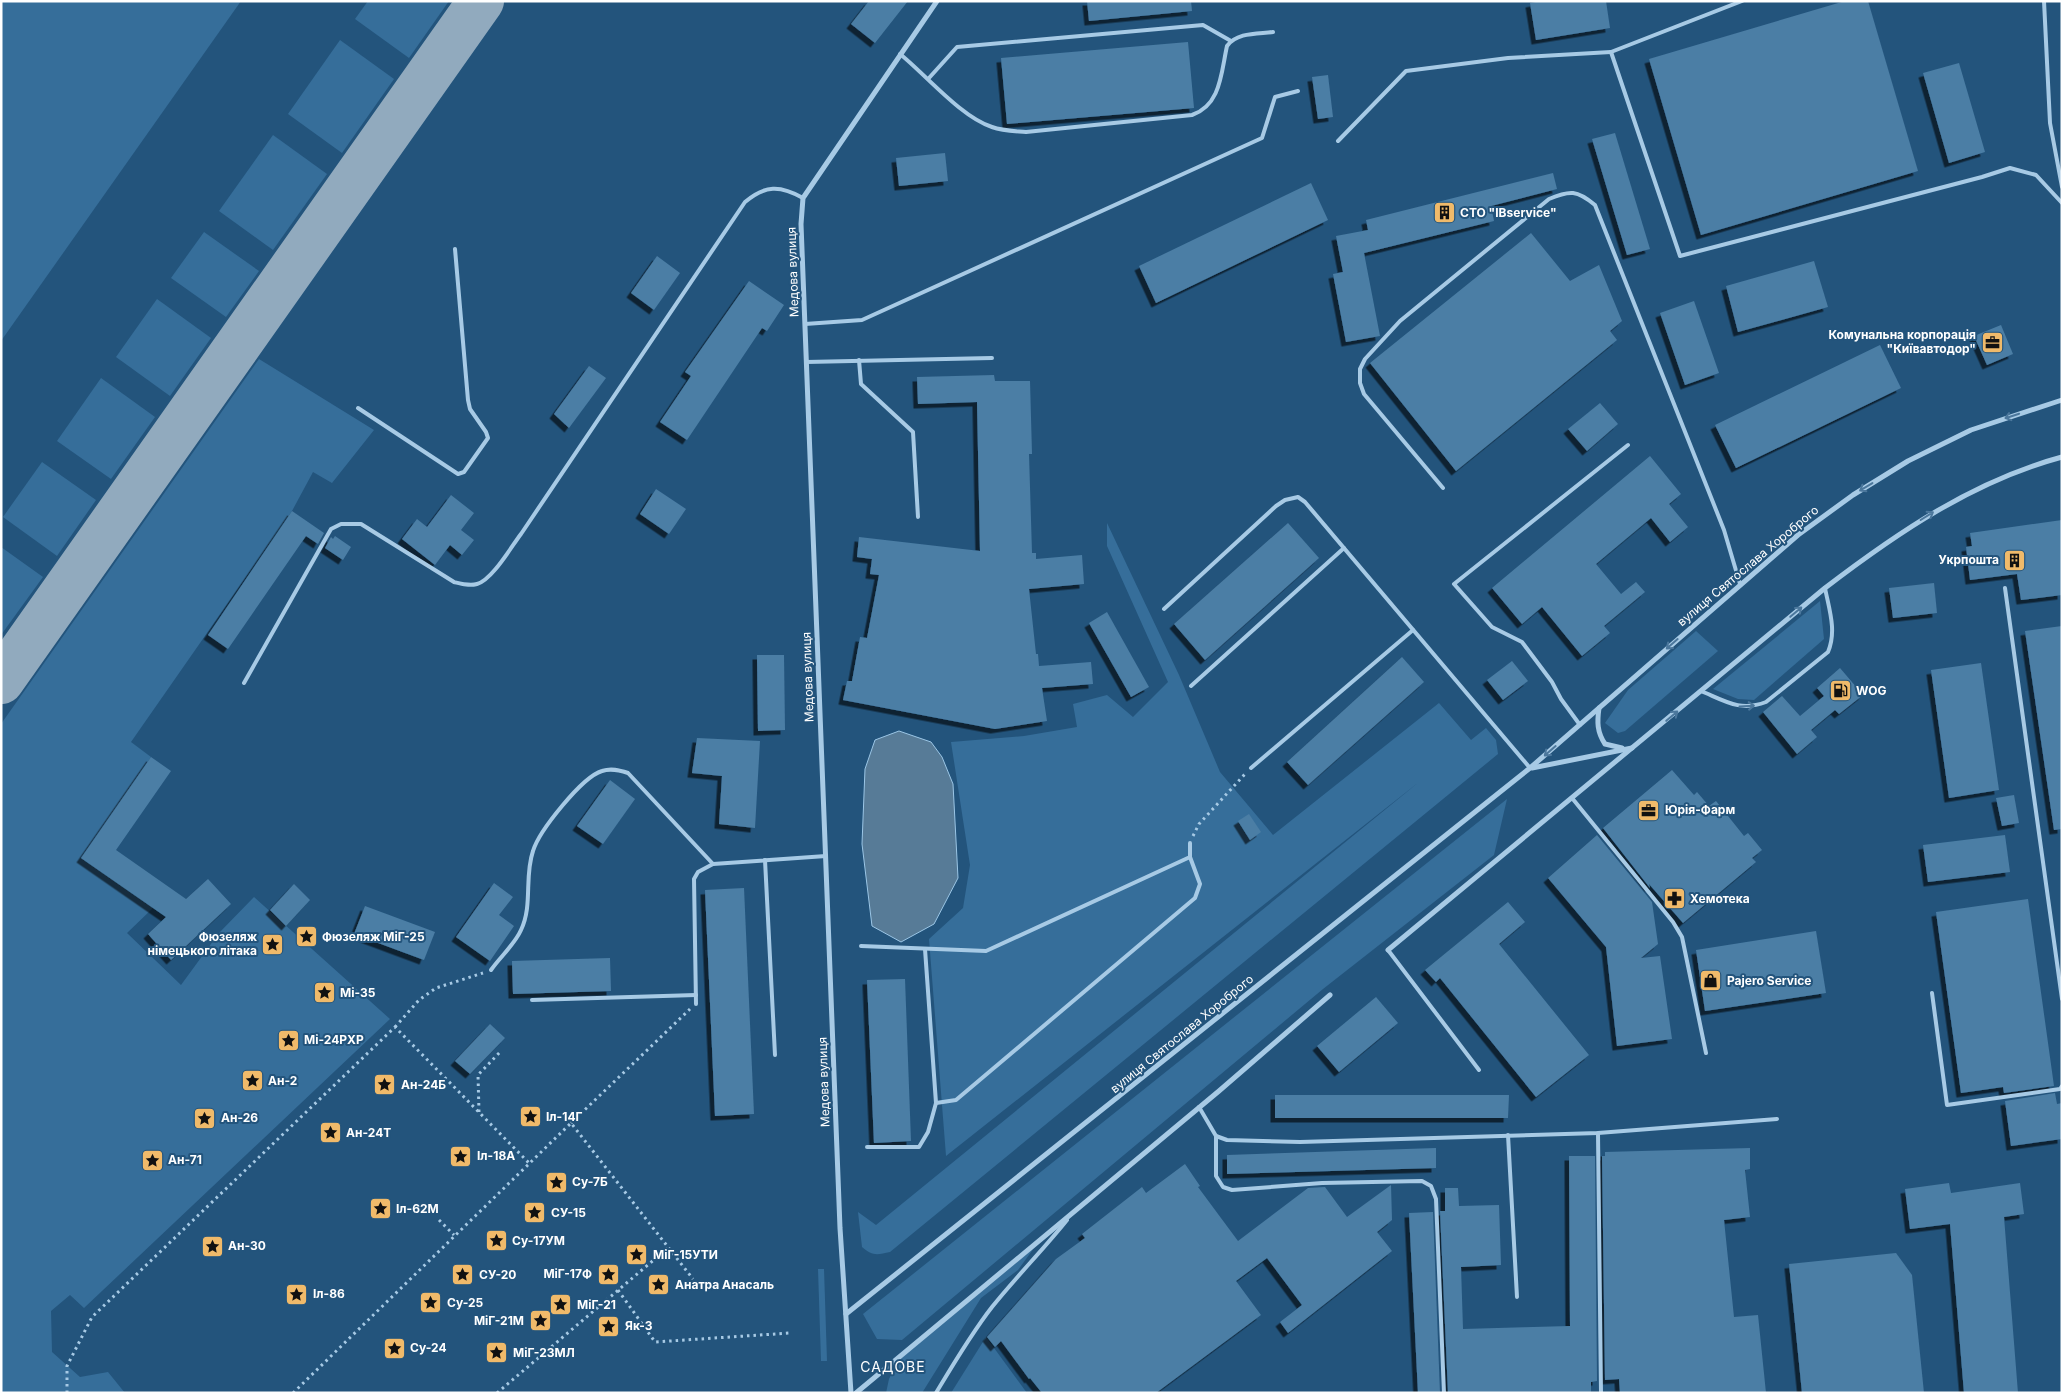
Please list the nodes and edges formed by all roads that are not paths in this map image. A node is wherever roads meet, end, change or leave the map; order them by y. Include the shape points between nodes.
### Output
1 (937, 1) edge
2 (1742, 1) edge
3 (2044, 1) edge
4 (1273, 32) dead end
5 (1231, 41) junction
6 (1611, 52) junction
7 (900, 54) junction
8 (929, 78) junction
9 (1298, 91) dead end
10 (1338, 141) dead end
11 (2062, 188) edge
12 (803, 198) junction
13 (2062, 203) edge
14 (455, 248) dead end
15 (805, 324) junction
16 (992, 358) dead end
17 (859, 360) junction
18 (806, 362) junction
19 (2062, 400) edge
20 (358, 408) dead end
21 (1628, 445) dead end
22 (2062, 457) edge
23 (1443, 488) dead end
24 (918, 517) dead end
25 (1344, 548) junction
26 (1740, 584) junction
27 (1825, 588) junction
28 (2005, 588) dead end
29 (1164, 610) dead end
30 (1413, 630) junction
31 (244, 684) dead end
32 (1191, 686) dead end
33 (1701, 691) junction
34 (1599, 708) junction
35 (1580, 725) junction
36 (1634, 748) junction
37 (1251, 768) road end
38 (1530, 768) junction
39 (1572, 798) junction
40 (1190, 843) road end
41 (826, 856) junction
42 (1190, 857) junction
43 (765, 860) junction
44 (713, 864) junction
45 (861, 946) dead end
46 (924, 949) junction
47 (1388, 950) joint
48 (490, 970) road end
49 (1932, 993) dead end
50 (696, 995) junction
51 (1330, 995) dead end
52 (2062, 999) edge
53 (532, 1000) dead end
54 (696, 1004) road end
55 (1706, 1053) dead end
56 (775, 1056) dead end
57 (1479, 1070) dead end
58 (2062, 1086) edge
59 (936, 1103) junction
60 (1199, 1107) junction
61 (1777, 1119) dead end
62 (1598, 1133) junction
63 (1508, 1135) junction
64 (1216, 1136) junction
65 (867, 1147) dead end
66 (1073, 1212) junction
67 (1517, 1296) dead end
68 (846, 1314) junction
69 (851, 1393) edge
70 (856, 1393) edge
71 (936, 1393) edge
72 (1444, 1393) edge
73 (1601, 1393) edge

1 - 7 street, Медова вулиця
2 - 6 lane
3 - 11 lane via 2050,123
4 - 5 lane
5 - 8 lane via 1203,24 957,47
5 - 8 lane via 1213,101 1204,111 1192,115 1026,132 1008,131 990,127 970,116
6 - 10 lane via 1508,58 1406,71
6 - 13 lane via 1680,256 2010,168 2036,175
7 - 8 lane
7 - 12 street, Медова вулиця
9 - 15 lane via 1276,97 1262,138 862,320
12 - 15 street, Медова вулиця
12 - 31 lane via 790,190 776,187 764,189 745,202 490,576 479,584 454,582 361,524 341,524 331,529
14 - 20 lane via 468,400 470,410 486,432 487,443 464,472 458,474
15 - 18 street, Медова вулиця
16 - 17 lane
17 - 18 lane
17 - 24 lane via 861,384 913,432
18 - 41 street, Медова вулиця
19 -> 26 street, вулиця Святослава Хороброго via 1970,430 1908,461 1853,494
21 - 35 lane via 1454,584 1492,627 1522,642
27 -> 22 street, вулиця Святослава Хороброго via 1881,545 1951,501
23 - 26 lane via 1364,394 1360,370 1365,359 1400,321 1548,200 1566,192 1582,194 1595,204 1724,530
25 - 29 lane via 1306,502 1298,498 1285,500
25 - 30 lane
25 - 32 lane
26 -> 34 street, вулиця Святослава Хороброго
33 -> 27 street, вулиця Святослава Хороброго
33 -> 27 lane via 1740,707 1754,706 1766,702 1828,652 1833,629
28 - 52 lane
30 - 37 lane
30 - 38 lane
36 -> 33 street, вулиця Святослава Хороброго
34 - 35 street, вулиця Святослава Хороброго
34 - 36 street via 1597,725 1605,744
35 -> 38 street, вулиця Святослава Хороброго
36 - 38 street, вулиця Святослава Хороброго
36 - 39 street, вулиця Святослава Хороброго
38 - 68 street, вулиця Святослава Хороброго
39 - 47 street, вулиця Святослава Хороброго
39 - 55 lane via 1673,922 1682,938
40 - 42 lane
41 - 43 lane
41 - 68 street, Медова вулиця
42 - 46 lane via 986,951
42 - 59 lane via 1200,884 1194,898 956,1100
43 - 44 lane
43 - 56 lane
44 - 48 lane via 628,773 616,769 602,771 588,779 542,833 533,851 528,911 521,932
44 - 50 lane via 698,872 694,880
45 - 46 lane
46 - 59 lane
47 - 57 lane
49 - 58 lane via 1947,1105 2060,1089
50 - 53 lane
50 - 54 lane
51 - 60 street
59 - 65 lane via 928,1132 919,1147
60 - 64 lane
60 - 66 street
61 - 62 lane
62 - 63 lane
62 - 73 lane
63 - 64 lane via 1300,1142 1227,1140
63 - 67 lane
64 - 72 lane via 1216,1176 1223,1187 1232,1190 1422,1180 1430,1186 1436,1198
66 - 70 street
66 - 71 lane via 1044,1250 993,1306
68 - 69 street, Медова вулиця

